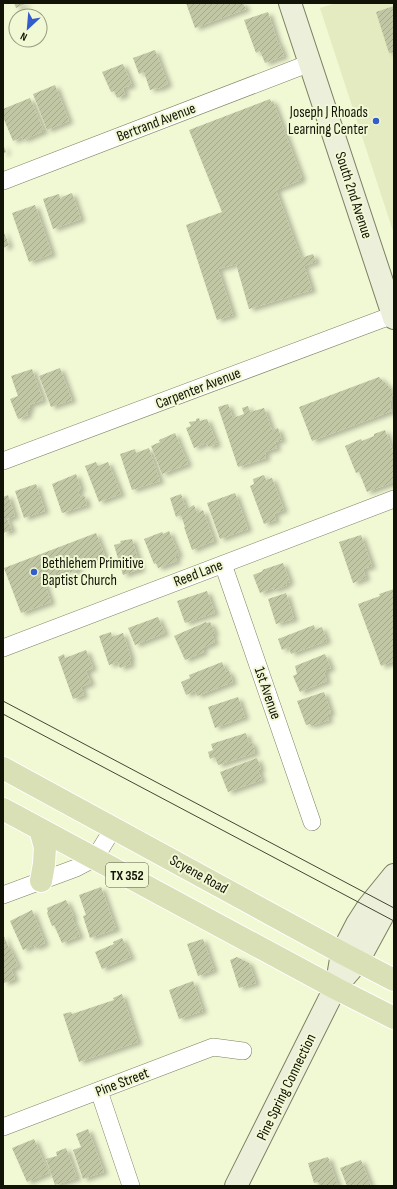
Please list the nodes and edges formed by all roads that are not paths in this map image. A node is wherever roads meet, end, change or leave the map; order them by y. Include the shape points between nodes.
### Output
1 (290, 3) edge
2 (310, 63) junction
3 (3, 181) edge
4 (388, 277) edge
5 (393, 316) edge
6 (3, 461) edge
7 (394, 499) edge
8 (223, 564) junction
9 (3, 648) edge
10 (3, 768) edge
11 (3, 809) edge
12 (312, 822) dead end
13 (114, 828) junction
14 (40, 829) junction
15 (95, 858) junction
16 (394, 875) edge
17 (41, 881) junction
18 (3, 896) edge
19 (394, 901) edge
20 (350, 957) junction
21 (394, 980) edge
22 (335, 988) junction
23 (394, 1018) edge
24 (243, 1051) dead end
25 (99, 1091) junction
26 (3, 1127) edge
27 (131, 1186) edge
28 (236, 1186) edge

1 - 2 street, South 2nd Avenue
2 - 3 street, Bertrand Avenue
2 - 4 street, South 2nd Avenue
4 - 5 street, South 2nd Avenue
5 - 6 street, Carpenter Avenue
7 - 8 street, Reed Lane
8 - 9 street, Reed Lane
8 - 12 street, 1st Avenue
10 - 13 main road, Scyene Road / TX 352
11 - 14 main road, TX 352
13 - 15 street
13 - 20 main road, Scyene Road / TX 352
14 - 15 main road, TX 352
14 - 17 main road via 45,847
15 - 17 street
15 - 22 main road, TX 352
16 - 20 street via 368,907
17 - 18 street
19 - 20 street
20 - 21 main road, Scyene Road / TX 352
20 - 22 street, Pine Spring Connection
22 - 23 main road, TX 352
22 - 28 street, Pine Spring Connection
24 - 25 street, Pine Street via 213,1047
25 - 26 street, Pine Street
25 - 27 street

